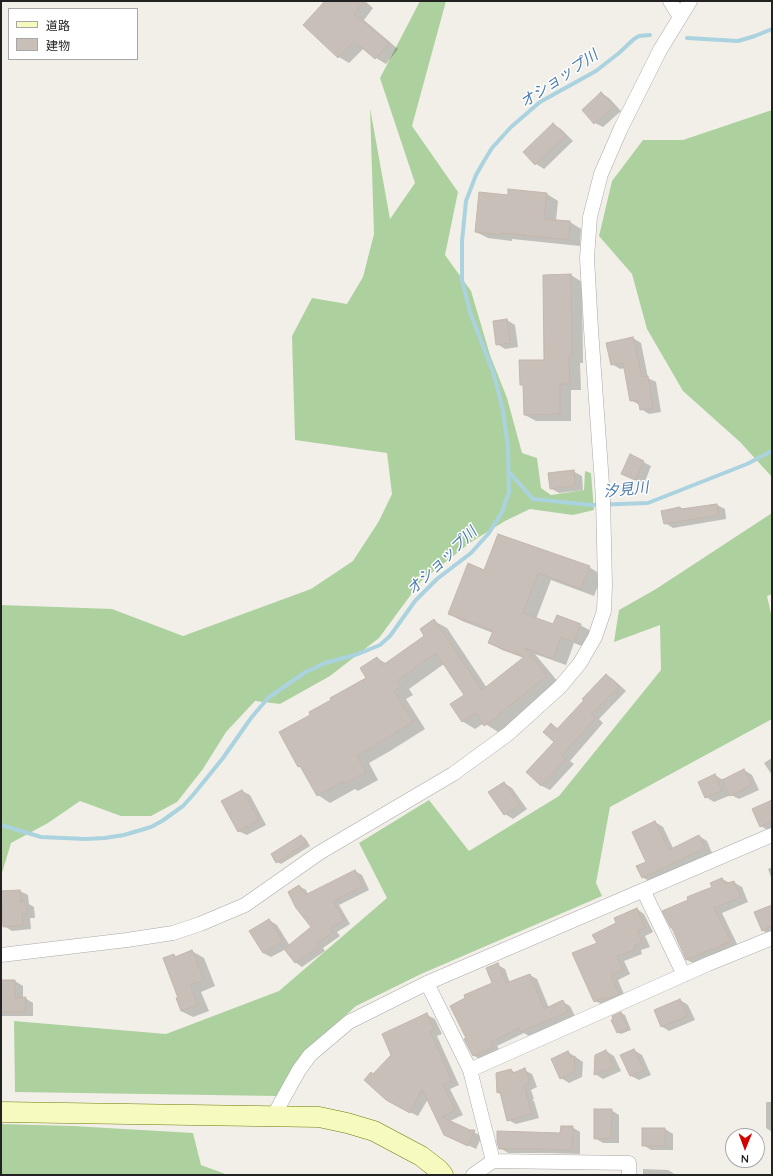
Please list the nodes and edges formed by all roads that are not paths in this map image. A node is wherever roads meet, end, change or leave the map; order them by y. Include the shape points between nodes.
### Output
1 (670, 1) edge
2 (690, 1) edge
3 (680, 17) junction
4 (772, 835) edge
5 (643, 890) junction
6 (772, 938) edge
7 (1, 955) edge
8 (684, 975) junction
9 (427, 983) junction
10 (470, 1070) junction
11 (1, 1112) edge
12 (274, 1115) junction
13 (493, 1161) junction
14 (443, 1175) edge
15 (473, 1175) edge
16 (629, 1175) edge

1 - 3 street
2 - 3 street
3 - 7 street via 660,50 621,128 601,174 590,218 587,258 603,498 605,585 604,611 595,637 580,663 560,687 502,738 453,774 319,853 245,905 173,933
4 - 5 street
5 - 8 street
5 - 9 street
6 - 8 street
8 - 10 street
9 - 10 street
9 - 12 street via 349,1022 310,1055
10 - 13 street
11 - 12 street
12 - 14 street via 319,1117 374,1130 421,1156
13 - 15 street
13 - 16 street via 629,1163

